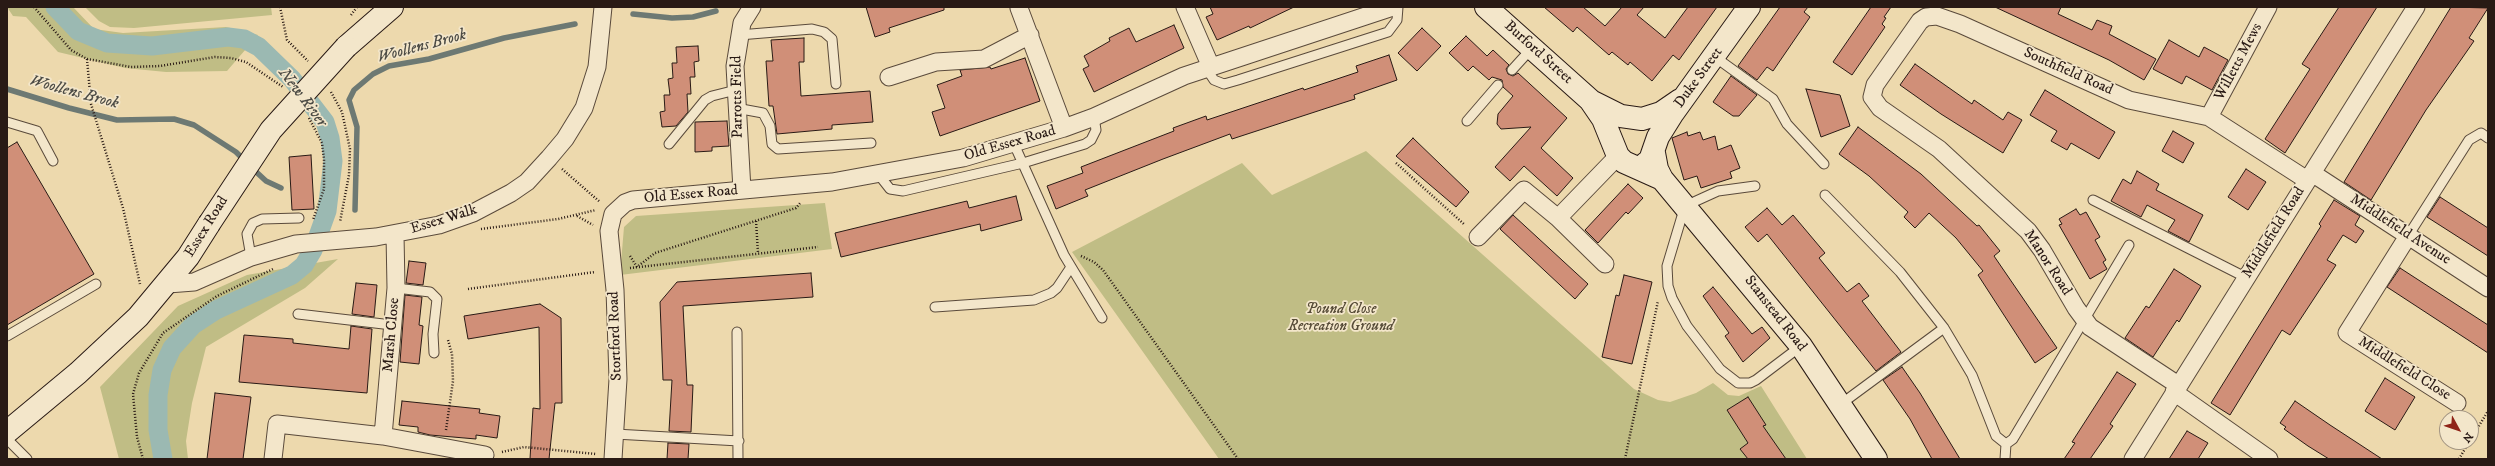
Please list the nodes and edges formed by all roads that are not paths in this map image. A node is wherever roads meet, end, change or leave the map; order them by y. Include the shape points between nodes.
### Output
1 (392, 7) edge
2 (752, 7) edge
3 (1185, 7) edge
4 (1393, 7) edge
5 (1398, 7) edge
6 (1486, 7) edge
7 (1749, 7) edge
8 (2268, 7) edge
9 (2416, 7) edge
10 (605, 8) edge
11 (1019, 8) dead end
12 (739, 35) junction
13 (1030, 35) junction
14 (1532, 48) junction
15 (1714, 57) junction
16 (1209, 67) junction
17 (1512, 70) dead end
18 (889, 77) dead end
19 (836, 84) dead end
20 (1498, 85) dead end
21 (736, 90) junction
22 (1686, 96) junction
23 (1590, 100) junction
24 (736, 108) junction
25 (1880, 108) joint
26 (1094, 117) junction
27 (2209, 117) junction
28 (1467, 121) dead end
29 (7, 122) edge
30 (1064, 128) junction
31 (2488, 138) edge
32 (871, 143) dead end
33 (669, 144) dead end
34 (1014, 144) junction
35 (1654, 152) junction
36 (53, 161) dead end
37 (1627, 161) junction
38 (1023, 163) junction
39 (1824, 164) dead end
40 (879, 175) junction
41 (2310, 176) junction
42 (1662, 179) junction
43 (1755, 186) dead end
44 (742, 190) junction
45 (1825, 195) dead end
46 (2093, 200) dead end
47 (1685, 206) junction
48 (610, 210) joint
49 (300, 218) dead end
50 (1558, 218) junction
51 (395, 234) junction
52 (2408, 236) junction
53 (1478, 237) road end
54 (2129, 244) dead end
55 (251, 257) junction
56 (1605, 264) dead end
57 (1071, 267) junction
58 (2246, 278) junction
59 (96, 284) dead end
60 (168, 284) junction
61 (396, 288) junction
62 (2488, 288) edge
63 (935, 307) dead end
64 (298, 314) dead end
65 (1102, 318) dead end
66 (2084, 321) junction
67 (392, 325) junction
68 (1944, 328) junction
69 (737, 332) dead end
70 (7, 336) edge
71 (1801, 346) junction
72 (434, 353) dead end
73 (2176, 389) junction
74 (2457, 403) dead end
75 (1841, 404) junction
76 (7, 432) edge
77 (615, 434) junction
78 (383, 436) junction
79 (7, 439) edge
80 (739, 441) junction
81 (2006, 444) junction
82 (491, 454) road end
83 (613, 458) edge
84 (27, 459) edge
85 (272, 459) edge
86 (738, 459) edge
87 (1876, 459) edge
88 (2005, 459) edge
89 (2133, 459) edge
90 (2269, 459) edge

1 - 60 street, Essex Road, bridge via 346,48 271,130
2 - 12 street, Parrotts Field via 742,23
3 - 16 street
4 - 16 street, Old Essex Road
5 - 16 lane via 1397,20 1388,32 1234,82 1214,80
6 - 14 street, Burford Street
7 - 15 street, Duke Street
8 - 27 street, Willetts Mews
9 - 41 street, Middlefield Road
10 - 51 street, Essex Walk via 597,67 584,108 565,139 540,169 511,193 478,210 439,225
11 - 13 street
12 - 19 lane via 812,29 824,32 832,39
12 - 21 street, Parrotts Field via 735,66
13 - 18 street via 984,59 936,62
13 - 30 street
14 - 17 lane
14 - 23 street, Burford Street
15 - 22 street, Duke Street
15 - 39 lane via 1773,99 1787,124
16 - 26 street, Old Essex Road via 1162,84
20 - 28 lane
21 - 24 street, Parrotts Field
21 - 33 lane via 720,93 705,100 682,132
22 - 23 street, Burford Street via 1661,112 1642,118 1631,118 1609,111
22 - 35 street, Duke Street via 1658,137
23 - 37 street, Burford Street
24 - 32 lane via 763,113 770,126 772,144 778,149
24 - 44 street, Parrotts Field
25 - 27 street, Southfield Road via 1872,97 1875,85 1916,25 1926,17 1932,16 1960,24 2129,100
25 - 66 street, Manor Road via 1940,149 2018,220 2042,250
26 - 30 street, Old Essex Road
26 - 38 lane via 1096,130 1086,144
27 - 41 street, Southfield Road
29 - 36 lane via 37,131
30 - 34 street, Old Essex Road
31 - 52 lane via 2481,133 2469,140
34 - 38 lane
34 - 40 street, Old Essex Road via 963,158
35 - 37 street via 1650,160
35 - 42 street
37 - 42 street
37 - 50 street
38 - 40 lane via 903,191 890,189
38 - 57 lane
40 - 44 street, Old Essex Road
41 - 52 street, Middlefield Avenue
41 - 58 street, Middlefield Road
42 - 47 street, Stanstead Road
43 - 47 lane via 1718,191
44 - 48 street, Old Essex Road via 632,200
45 - 68 lane via 1900,272
46 - 58 lane
47 - 71 street, Stanstead Road
47 - 71 lane via 1666,273 1672,298 1684,320 1720,369 1738,384 1750,383
48 - 77 street, Stortford Road via 618,379
49 - 55 lane via 262,219 253,223 247,234
50 - 53 street via 1530,192 1524,190
50 - 56 street
51 - 55 street, Essex Walk via 301,244
51 - 61 street, Marsh Close
52 - 62 street, Middlefield Avenue
52 - 74 street, Middlefield Close via 2347,333
54 - 66 lane
55 - 60 street, Essex Walk via 194,282
57 - 63 lane via 1057,288 1034,300
57 - 65 lane
58 - 73 street, Middlefield Road
59 - 70 lane
60 - 76 street, Essex Road via 138,317 78,373
61 - 67 street, Marsh Close
61 - 72 lane via 430,292 434,295 437,304 433,330
64 - 67 lane
66 - 73 street, Manor Road via 2102,337
66 - 81 lane via 2013,439
67 - 78 street, Marsh Close
68 - 75 lane
68 - 81 lane via 1972,375 1996,436
69 - 80 lane
71 - 75 street, Stanstead Road
73 - 89 street, Middlefield Road
73 - 90 street, Manor Road
75 - 87 street, Stanstead Road
77 - 80 lane
77 - 83 street, Stortford Road
78 - 82 street
78 - 85 street via 277,424
79 - 84 lane
80 - 86 lane
81 - 88 lane

